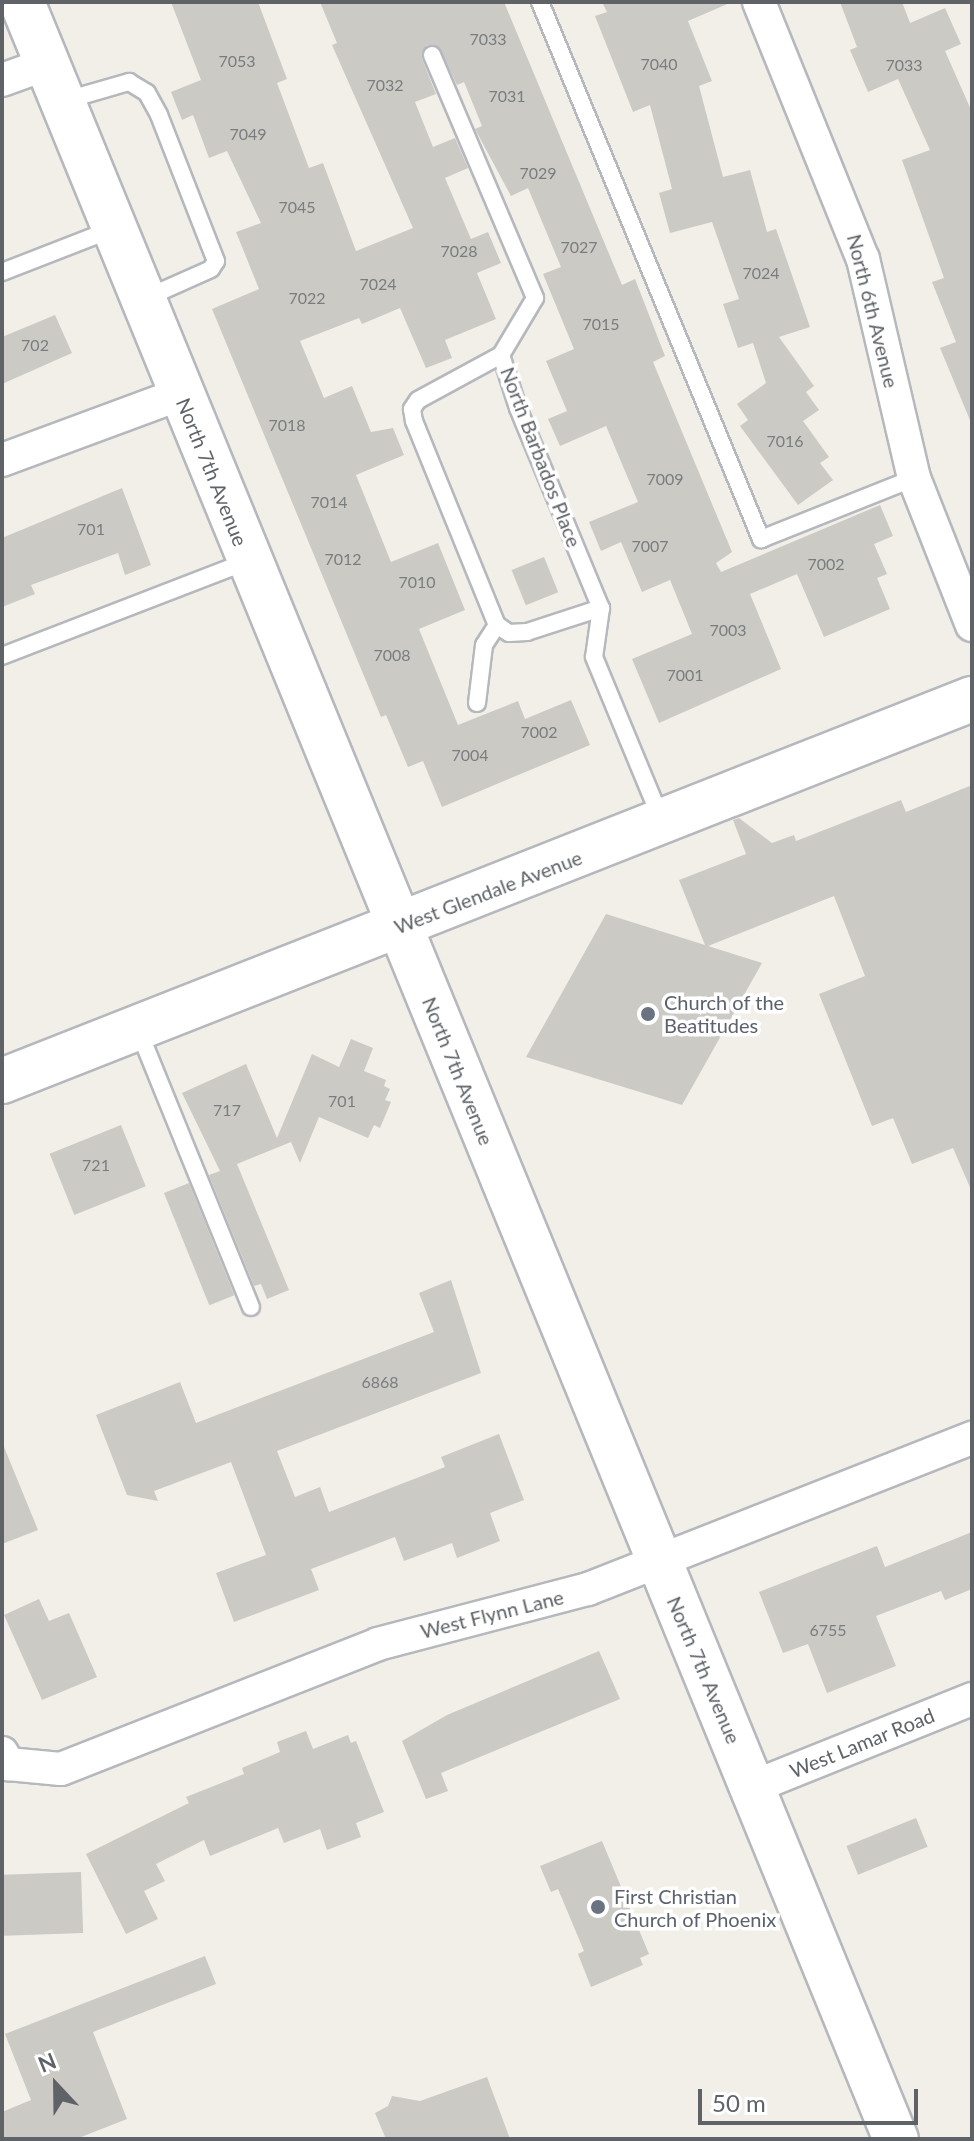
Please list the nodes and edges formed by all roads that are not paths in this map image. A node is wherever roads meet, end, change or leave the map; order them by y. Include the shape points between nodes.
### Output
1 (22, 2) edge
2 (540, 2) edge
3 (759, 2) edge
4 (432, 55) dead end
5 (2, 80) edge
6 (54, 83) junction
7 (115, 229) junction
8 (2, 272) edge
9 (143, 299) junction
10 (501, 355) junction
11 (180, 394) junction
12 (2, 460) edge
13 (914, 478) junction
14 (248, 561) junction
15 (601, 608) junction
16 (497, 625) junction
17 (972, 625) edge
18 (2, 656) edge
19 (972, 699) edge
20 (477, 703) dead end
21 (663, 822) junction
22 (399, 927) junction
23 (137, 1028) junction
24 (2, 1081) edge
25 (251, 1307) dead end
26 (972, 1438) edge
27 (659, 1563) junction
28 (972, 1699) edge
29 (5, 1758) edge
30 (753, 1787) junction
31 (896, 2139) edge

1 - 6 main road, North 7th Avenue
2 - 13 lane via 761,539
3 - 13 street, North 6th Avenue via 863,259
4 - 10 lane, North Barbados Place via 535,298
5 - 6 street
6 - 7 main road, North 7th Avenue
6 - 9 lane via 129,82 147,93 159,115 216,261 211,269
7 - 8 lane
7 - 9 main road, North 7th Avenue
9 - 11 main road, North 7th Avenue
10 - 15 lane, North Barbados Place
10 - 16 lane via 418,400 412,409
11 - 12 street
11 - 14 main road, North 7th Avenue
13 - 17 street, North 6th Avenue
14 - 18 lane
14 - 22 main road, North 7th Avenue
15 - 16 lane via 527,632 509,633
15 - 21 lane via 594,657
16 - 20 lane via 484,645
19 - 21 main road, West Glendale Avenue
21 - 22 main road, West Glendale Avenue
22 - 23 main road, West Glendale Avenue
22 - 27 main road, North 7th Avenue
23 - 24 main road, West Glendale Avenue
23 - 25 lane
26 - 27 street, West Flynn Lane
27 - 29 street, West Flynn Lane via 558,1598 378,1644 61,1769
27 - 30 main road, North 7th Avenue
28 - 30 street, West Lamar Road
30 - 31 main road, North 7th Avenue

